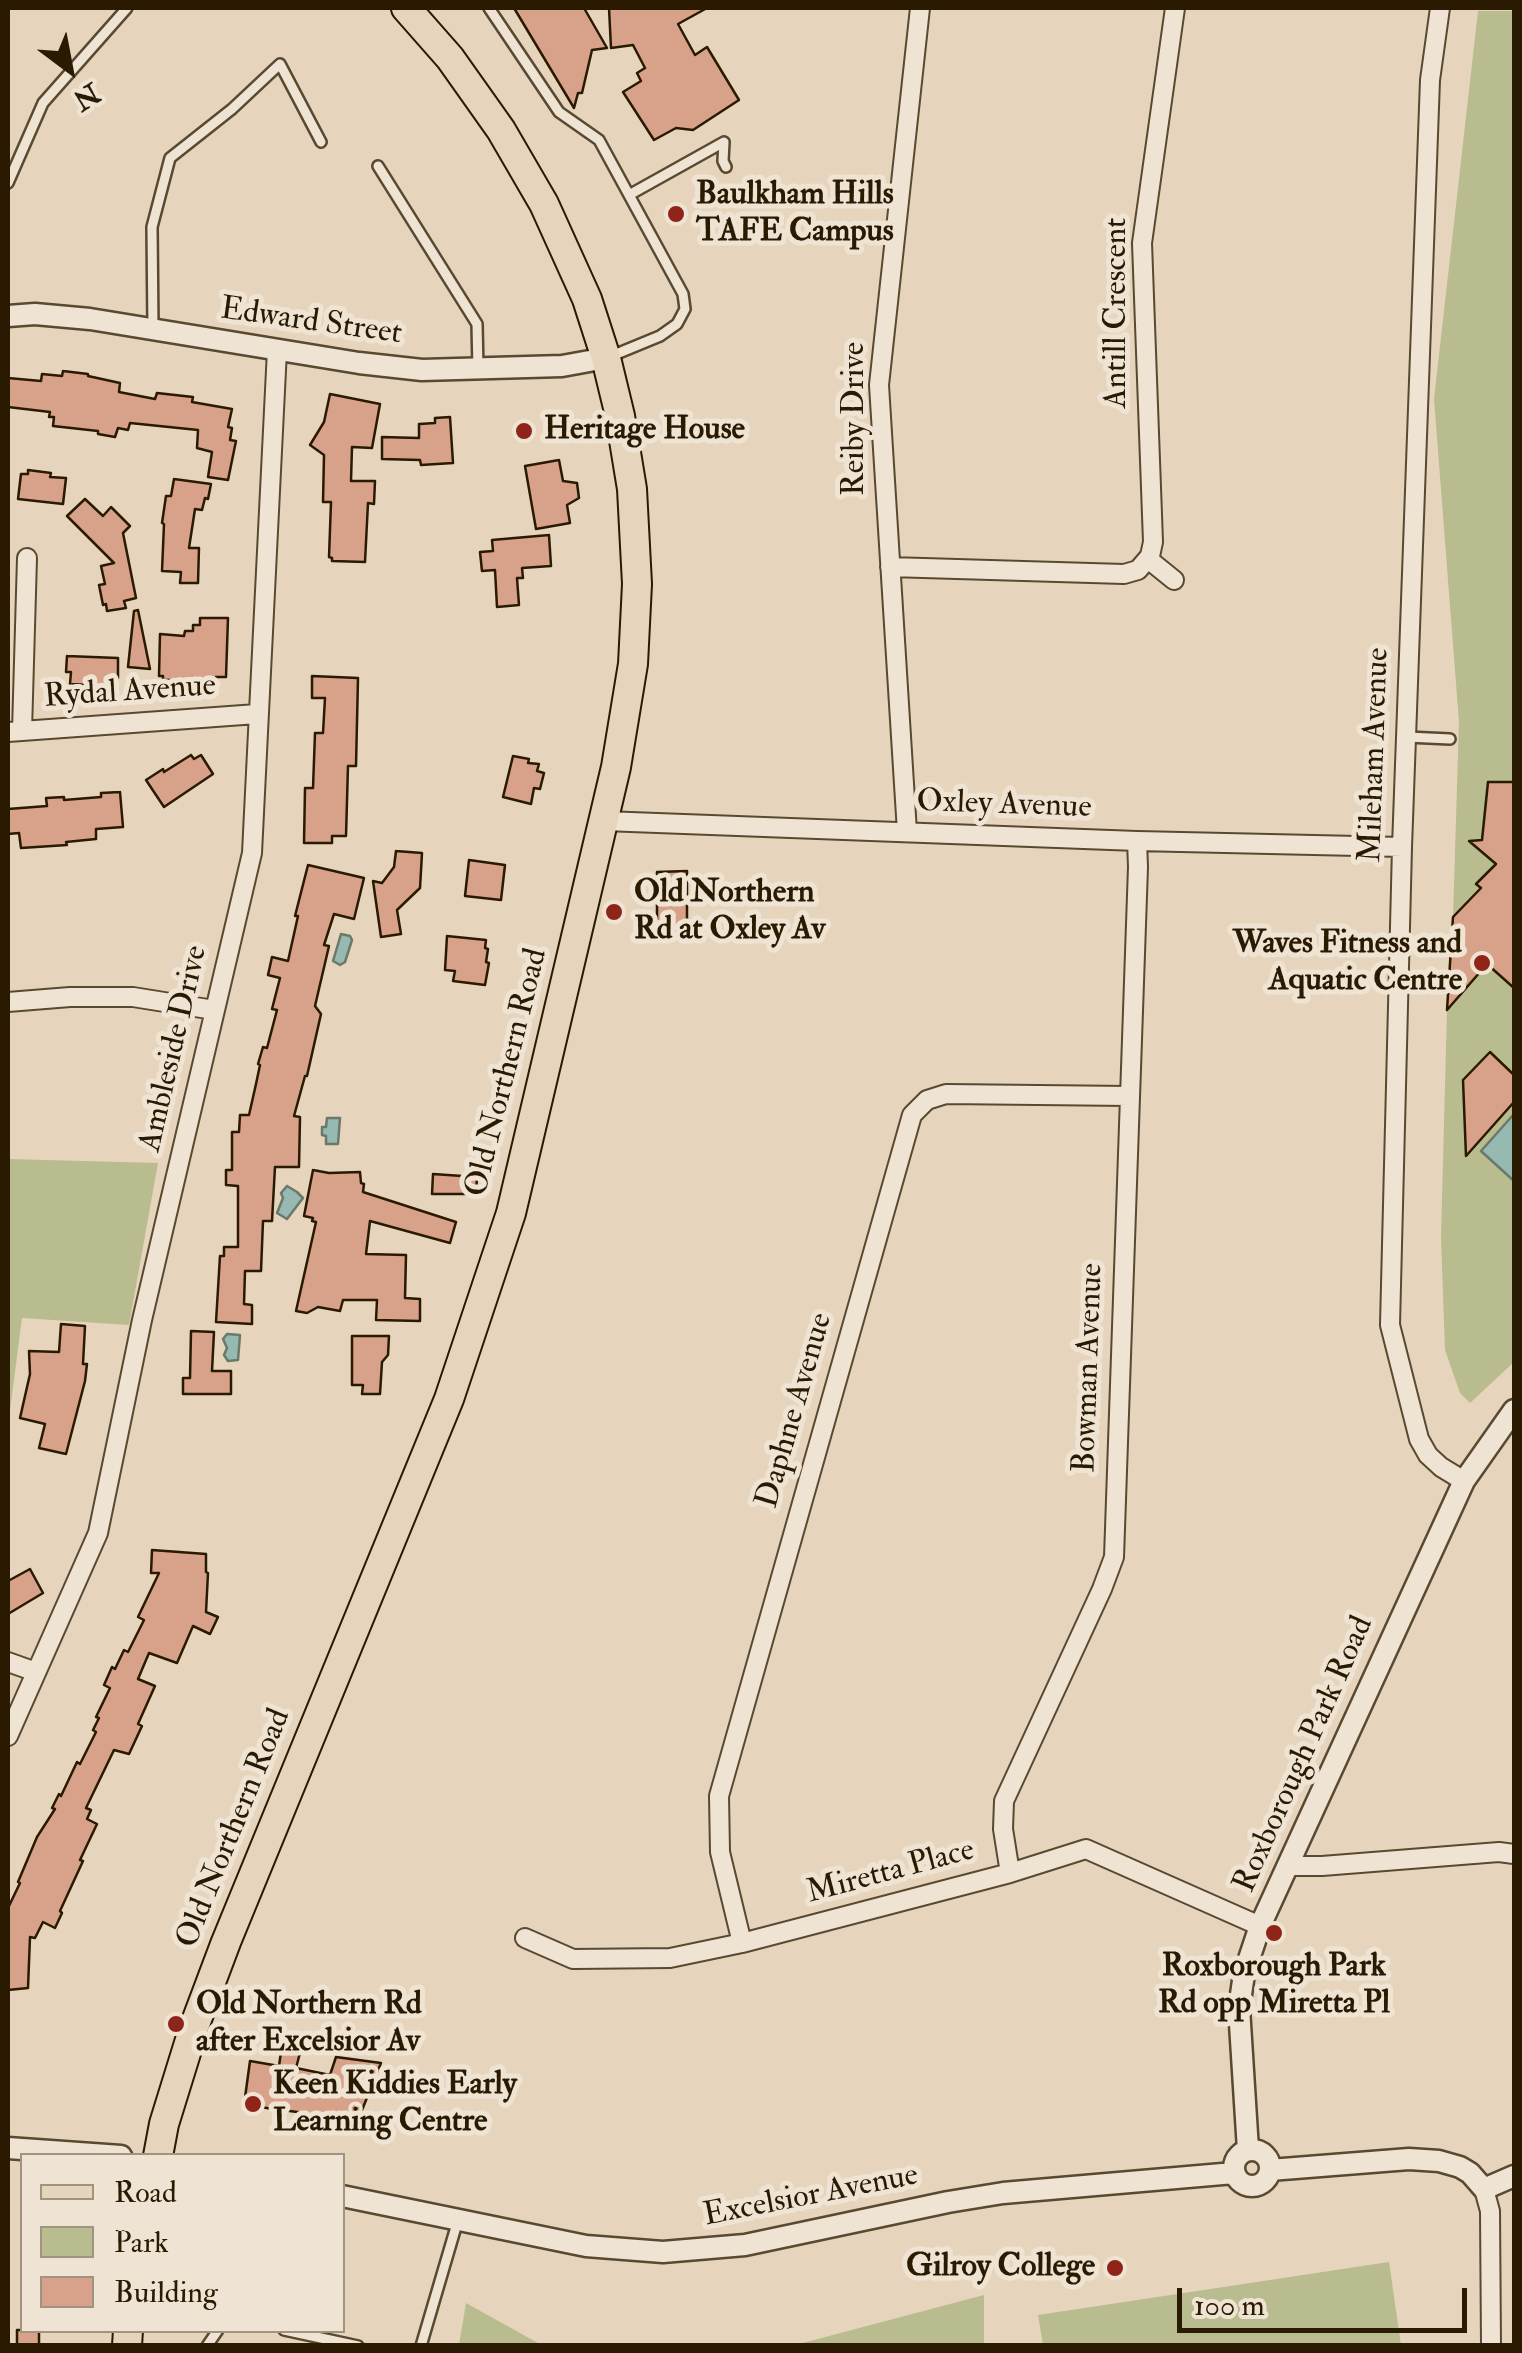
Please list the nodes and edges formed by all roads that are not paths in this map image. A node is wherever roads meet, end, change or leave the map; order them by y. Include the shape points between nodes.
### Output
1 (128, 8) edge
2 (406, 8) edge
3 (489, 8) edge
4 (920, 8) edge
5 (1175, 8) edge
6 (1440, 8) edge
7 (322, 142) dead end
8 (378, 166) dead end
9 (726, 167) dead end
10 (8, 182) edge
11 (628, 195) junction
12 (8, 316) edge
13 (153, 330) junction
14 (277, 350) junction
15 (606, 358) junction
16 (478, 369) junction
17 (27, 558) dead end
18 (1148, 560) junction
19 (890, 566) junction
20 (1174, 580) dead end
21 (257, 714) junction
22 (15, 732) edge
23 (1407, 738) junction
24 (1450, 739) dead end
25 (604, 821) junction
26 (907, 832) junction
27 (1137, 840) junction
28 (1402, 847) junction
29 (8, 1002) edge
30 (214, 1010) junction
31 (1129, 1096) junction
32 (1514, 1410) edge
33 (1464, 1481) junction
34 (8, 1662) edge
35 (36, 1672) junction
36 (8, 1736) edge
37 (1514, 1854) edge
38 (1287, 1866) junction
39 (1010, 1873) junction
40 (1260, 1926) junction
41 (525, 1938) dead end
42 (742, 1942) junction
43 (8, 2148) edge
44 (1248, 2150) junction
45 (79, 2153) edge
46 (159, 2153) edge
47 (1270, 2170) junction
48 (1234, 2173) junction
49 (1514, 2176) edge
50 (1484, 2190) junction
51 (345, 2197) edge
52 (458, 2220) junction
53 (298, 2333) edge
54 (358, 2346) edge
55 (421, 2346) edge
56 (1492, 2346) edge

1 - 10 lane via 43,103
2 - 15 main road, Old Northern Road via 476,92 522,164 573,265
3 - 11 lane via 559,112 598,140
4 - 19 street, Reiby Drive via 879,385
5 - 18 street, Antill Crescent via 1142,243 1153,542
6 - 23 street, Mileham Avenue via 1430,80
7 - 13 lane via 280,64 170,158 152,227
8 - 16 lane via 477,324
9 - 11 lane via 724,142
11 - 15 lane via 683,294 685,310 670,330
12 - 13 street, Edward Street via 63,316
13 - 14 street, Edward Street
14 - 16 street, Edward Street via 422,370
14 - 21 street, Ambleside Drive
15 - 16 street, Edward Street
15 - 25 main road, Old Northern Road via 630,470 637,584 633,664
17 - 22 street
18 - 19 street via 1124,574
18 - 20 street
19 - 26 street, Reiby Drive
21 - 22 street, Rydal Avenue
21 - 30 street, Ambleside Drive via 252,852
23 - 24 lane
23 - 28 street, Mileham Avenue
25 - 26 street, Oxley Avenue
25 - 46 main road, Old Northern Road via 511,1213 448,1400 226,1942
26 - 27 street, Oxley Avenue
27 - 28 street, Oxley Avenue
27 - 31 street, Bowman Avenue
28 - 33 street, Mileham Avenue via 1390,1325 1419,1439 1428,1455
29 - 30 street via 134,998
30 - 35 street, Ambleside Drive via 98,1533
31 - 39 street, Bowman Avenue via 1114,1557 1004,1801
31 - 42 street, Daphne Avenue via 946,1094 912,1115 719,1796 720,1852
32 - 33 street, Roxborough Park Road
33 - 38 street, Roxborough Park Road
34 - 35 street
35 - 36 street, Ambleside Drive
37 - 38 street
38 - 40 street, Roxborough Park Road
39 - 40 street, Miretta Place via 1086,1849
39 - 42 street, Miretta Place
40 - 44 street, Roxborough Park Road via 1240,2008
41 - 42 street, Miretta Place via 573,1959 670,1958
43 - 45 street
44 - 47 street via 1264,2154
44 - 48 street via 1234,2162
47 - 48 street via 1256,2186 1241,2184
47 - 50 street via 1438,2161 1470,2173
48 - 52 street, Excelsior Avenue via 1003,2193 745,2246 663,2252 586,2246
49 - 50 street
50 - 56 street
51 - 52 street, Excelsior Avenue
52 - 55 lane
53 - 54 lane

